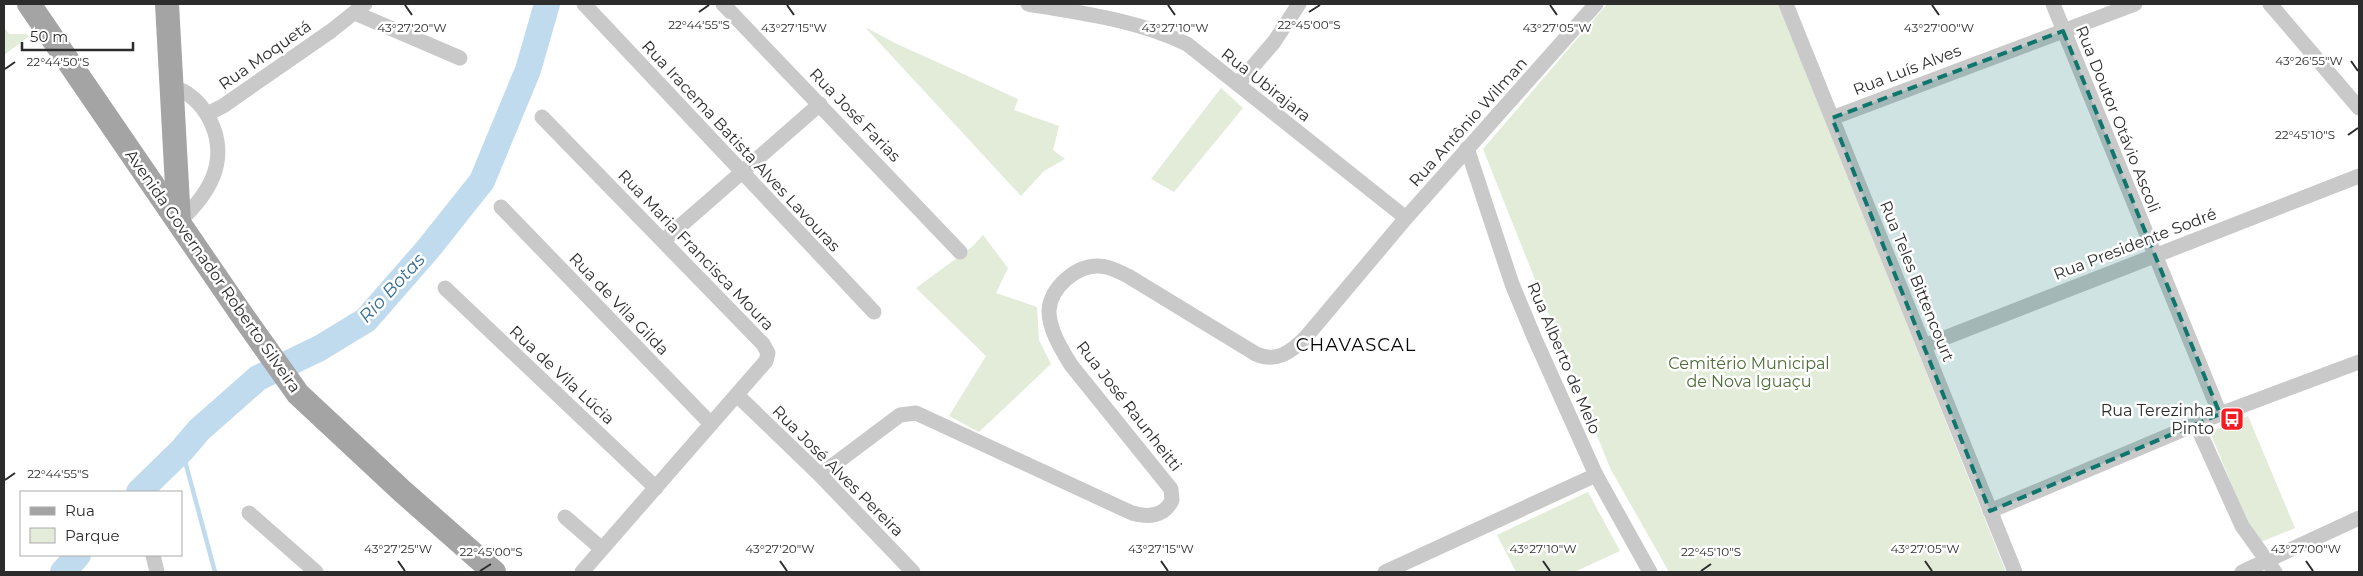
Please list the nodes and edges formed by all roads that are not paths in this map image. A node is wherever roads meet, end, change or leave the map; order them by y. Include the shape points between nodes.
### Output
1 (29, 4) edge
2 (167, 4) edge
3 (584, 4) edge
4 (723, 4) edge
5 (1028, 4) edge
6 (1299, 4) edge
7 (1596, 4) edge
8 (1786, 4) edge
9 (2053, 4) edge
10 (2135, 4) edge
11 (2270, 4) edge
12 (360, 8) edge
13 (2064, 31) junction
14 (460, 58) dead end
15 (1238, 84) junction
16 (171, 86) junction
17 (820, 104) junction
18 (2359, 108) edge
19 (207, 114) junction
20 (542, 117) dead end
21 (1832, 118) junction
22 (1467, 148) junction
23 (177, 160) junction
24 (139, 166) junction
25 (742, 172) junction
26 (2359, 176) edge
27 (501, 207) dead end
28 (1406, 218) junction
29 (179, 222) junction
30 (663, 241) junction
31 (960, 252) dead end
32 (2155, 254) junction
33 (445, 288) dead end
34 (874, 312) dead end
35 (1924, 346) junction
36 (2359, 362) edge
37 (737, 395) junction
38 (2220, 414) junction
39 (711, 424) junction
40 (2196, 424) junction
41 (820, 475) junction
42 (1596, 475) junction
43 (656, 488) junction
44 (1990, 511) junction
45 (249, 513) dead end
46 (565, 517) dead end
47 (2359, 518) edge
48 (602, 549) junction
49 (153, 556) edge
50 (2271, 566) edge
51 (157, 572) edge
52 (316, 572) edge
53 (494, 572) edge
54 (582, 572) edge
55 (914, 572) edge
56 (1385, 572) edge
57 (1650, 572) edge
58 (2015, 572) edge
59 (2242, 572) edge

1 - 24 main road, Avenida Governador Roberto Silveira
2 - 16 main road
3 - 25 street, Rua Iracema Batista Alves Lavouras
4 - 17 street, Rua José Farias
5 - 15 street, Rua Ubirajara via 1166,34 1186,44
6 - 15 street via 1274,42
7 - 22 street, Rua Antônio Wilman
8 - 21 street, Rua Teles Bittencourt
9 - 13 street, Rua Doutor Otávio Ascoli
10 - 13 street, Rua Luís Alves
11 - 18 street
12 - 14 street
12 - 19 street, Rua Moquetá
13 - 21 street, Rua Luís Alves
13 - 32 street, Rua Doutor Otávio Ascoli
15 - 28 street, Rua Ubirajara
16 - 19 street via 190,96
16 - 23 main road
17 - 25 street
17 - 31 street, Rua José Farias
19 - 29 street via 216,140 215,170 199,201
20 - 30 street, Rua Maria Francisca Moura
21 - 35 street, Rua Teles Bittencourt
22 - 28 street, Rua Antônio Wilman
22 - 42 street, Rua Alberto de Melo via 1512,284
23 - 24 main road via 155,170
23 - 29 main road
24 - 29 main road, Avenida Governador Roberto Silveira
25 - 30 street
25 - 34 street, Rua Iracema Batista Alves Lavouras
26 - 32 street, Rua Presidente Sodré
27 - 39 street, Rua de Vila Gilda
28 - 41 street, Rua José Raunheitti via 1306,337 1288,353 1275,358 1256,354 1111,268 1087,268 1062,283 1050,304 1053,328 1071,365 1171,489 1171,503 1158,514 1144,516 1132,513 916,413 900,415
29 - 53 main road, Avenida Governador Roberto Silveira via 298,394
30 - 37 street, Rua Maria Francisca Moura via 767,350 766,361
32 - 35 street, Rua Presidente Sodré
32 - 38 street, Rua Doutor Otávio Ascoli
33 - 43 street, Rua de Vila Lúcia
35 - 44 street, Rua Teles Bittencourt
36 - 38 street
37 - 39 street, Rua Maria Francisca Moura
37 - 41 street, Rua José Alves Pereira
38 - 40 street
39 - 43 street, Rua Maria Francisca Moura
40 - 44 street
40 - 50 street via 2242,526
41 - 55 street, Rua José Alves Pereira
42 - 56 street
42 - 57 street, Rua Alberto de Melo
43 - 48 street, Rua Maria Francisca Moura
44 - 58 street, Rua Teles Bittencourt
45 - 52 street
46 - 48 street
47 - 50 street
48 - 54 street, Rua Maria Francisca Moura
49 - 51 street
50 - 59 street

